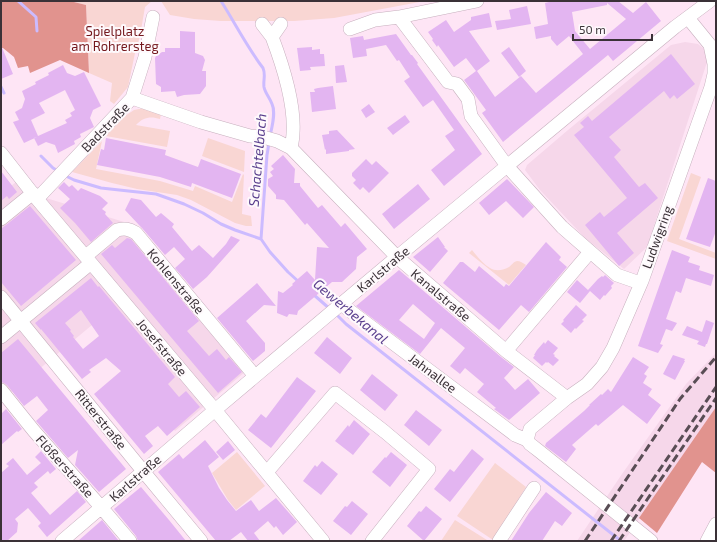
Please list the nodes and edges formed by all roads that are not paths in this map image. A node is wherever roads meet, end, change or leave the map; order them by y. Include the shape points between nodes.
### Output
1 (477, 1) edge
2 (710, 1) edge
3 (153, 17) dead end
4 (399, 17) junction
5 (688, 18) junction
6 (262, 24) dead end
7 (280, 24) dead end
8 (350, 29) dead end
9 (272, 37) junction
10 (715, 75) edge
11 (132, 98) junction
12 (291, 148) junction
13 (1, 153) edge
14 (507, 166) junction
15 (35, 196) junction
16 (1, 219) edge
17 (590, 252) junction
18 (397, 257) junction
19 (88, 260) junction
20 (640, 283) junction
21 (1, 297) edge
22 (341, 304) junction
23 (21, 321) junction
24 (1, 337) edge
25 (506, 351) junction
26 (255, 376) junction
27 (1, 390) edge
28 (567, 398) junction
29 (215, 410) junction
30 (527, 440) junction
31 (143, 471) junction
32 (267, 472) junction
33 (534, 488) dead end
34 (101, 507) junction
35 (716, 524) edge
36 (62, 541) edge
37 (130, 541) edge
38 (201, 541) edge
39 (324, 541) edge
40 (372, 541) edge
41 (499, 541) edge
42 (651, 541) edge
43 (707, 541) edge

1 - 4 street
2 - 5 street
3 - 11 street, Badstraße via 145,57
4 - 8 street via 375,20
4 - 14 street via 448,82 457,84 468,99 471,116
5 - 10 street, Ludwigring via 710,46
5 - 14 street, Karlstraße
6 - 9 street
7 - 9 street
9 - 12 street via 280,57 293,116 294,134
10 - 20 street, Ludwigring
11 - 12 street, Kanalstraße via 201,122 277,141
11 - 15 street, Badstraße via 67,167
12 - 18 street, Kanalstraße
13 - 15 street, Josefstraße
14 - 17 street via 562,227
14 - 18 street, Karlstraße
15 - 16 street, Badstraße
15 - 19 street, Josefstraße
17 - 20 street via 617,275
17 - 25 street
18 - 22 street, Karlstraße
18 - 25 street, Kanalstraße
19 - 23 street, Kohlenstraße
19 - 26 street, Kohlenstraße via 117,230 130,229 136,233
19 - 29 street, Josefstraße
20 - 28 street, Ludwigring via 613,348 602,366 587,384
21 - 23 street, Ritterstraße
22 - 26 street, Karlstraße
22 - 30 street, Jahnallee via 516,435
23 - 24 street, Kohlenstraße
23 - 31 street, Ritterstraße
25 - 28 street, Kanalstraße
26 - 29 street, Karlstraße
27 - 34 street, Flößerstraße via 34,432
28 - 30 street, Ludwigring via 530,430
29 - 31 street, Karlstraße
29 - 32 street, Josefstraße
30 - 42 street
31 - 34 street, Karlstraße
31 - 38 street, Ritterstraße
32 - 39 street, Josefstraße
32 - 40 street via 335,393 429,469
33 - 41 street
34 - 36 street, Karlstraße
34 - 37 street, Flößerstraße
35 - 43 street

